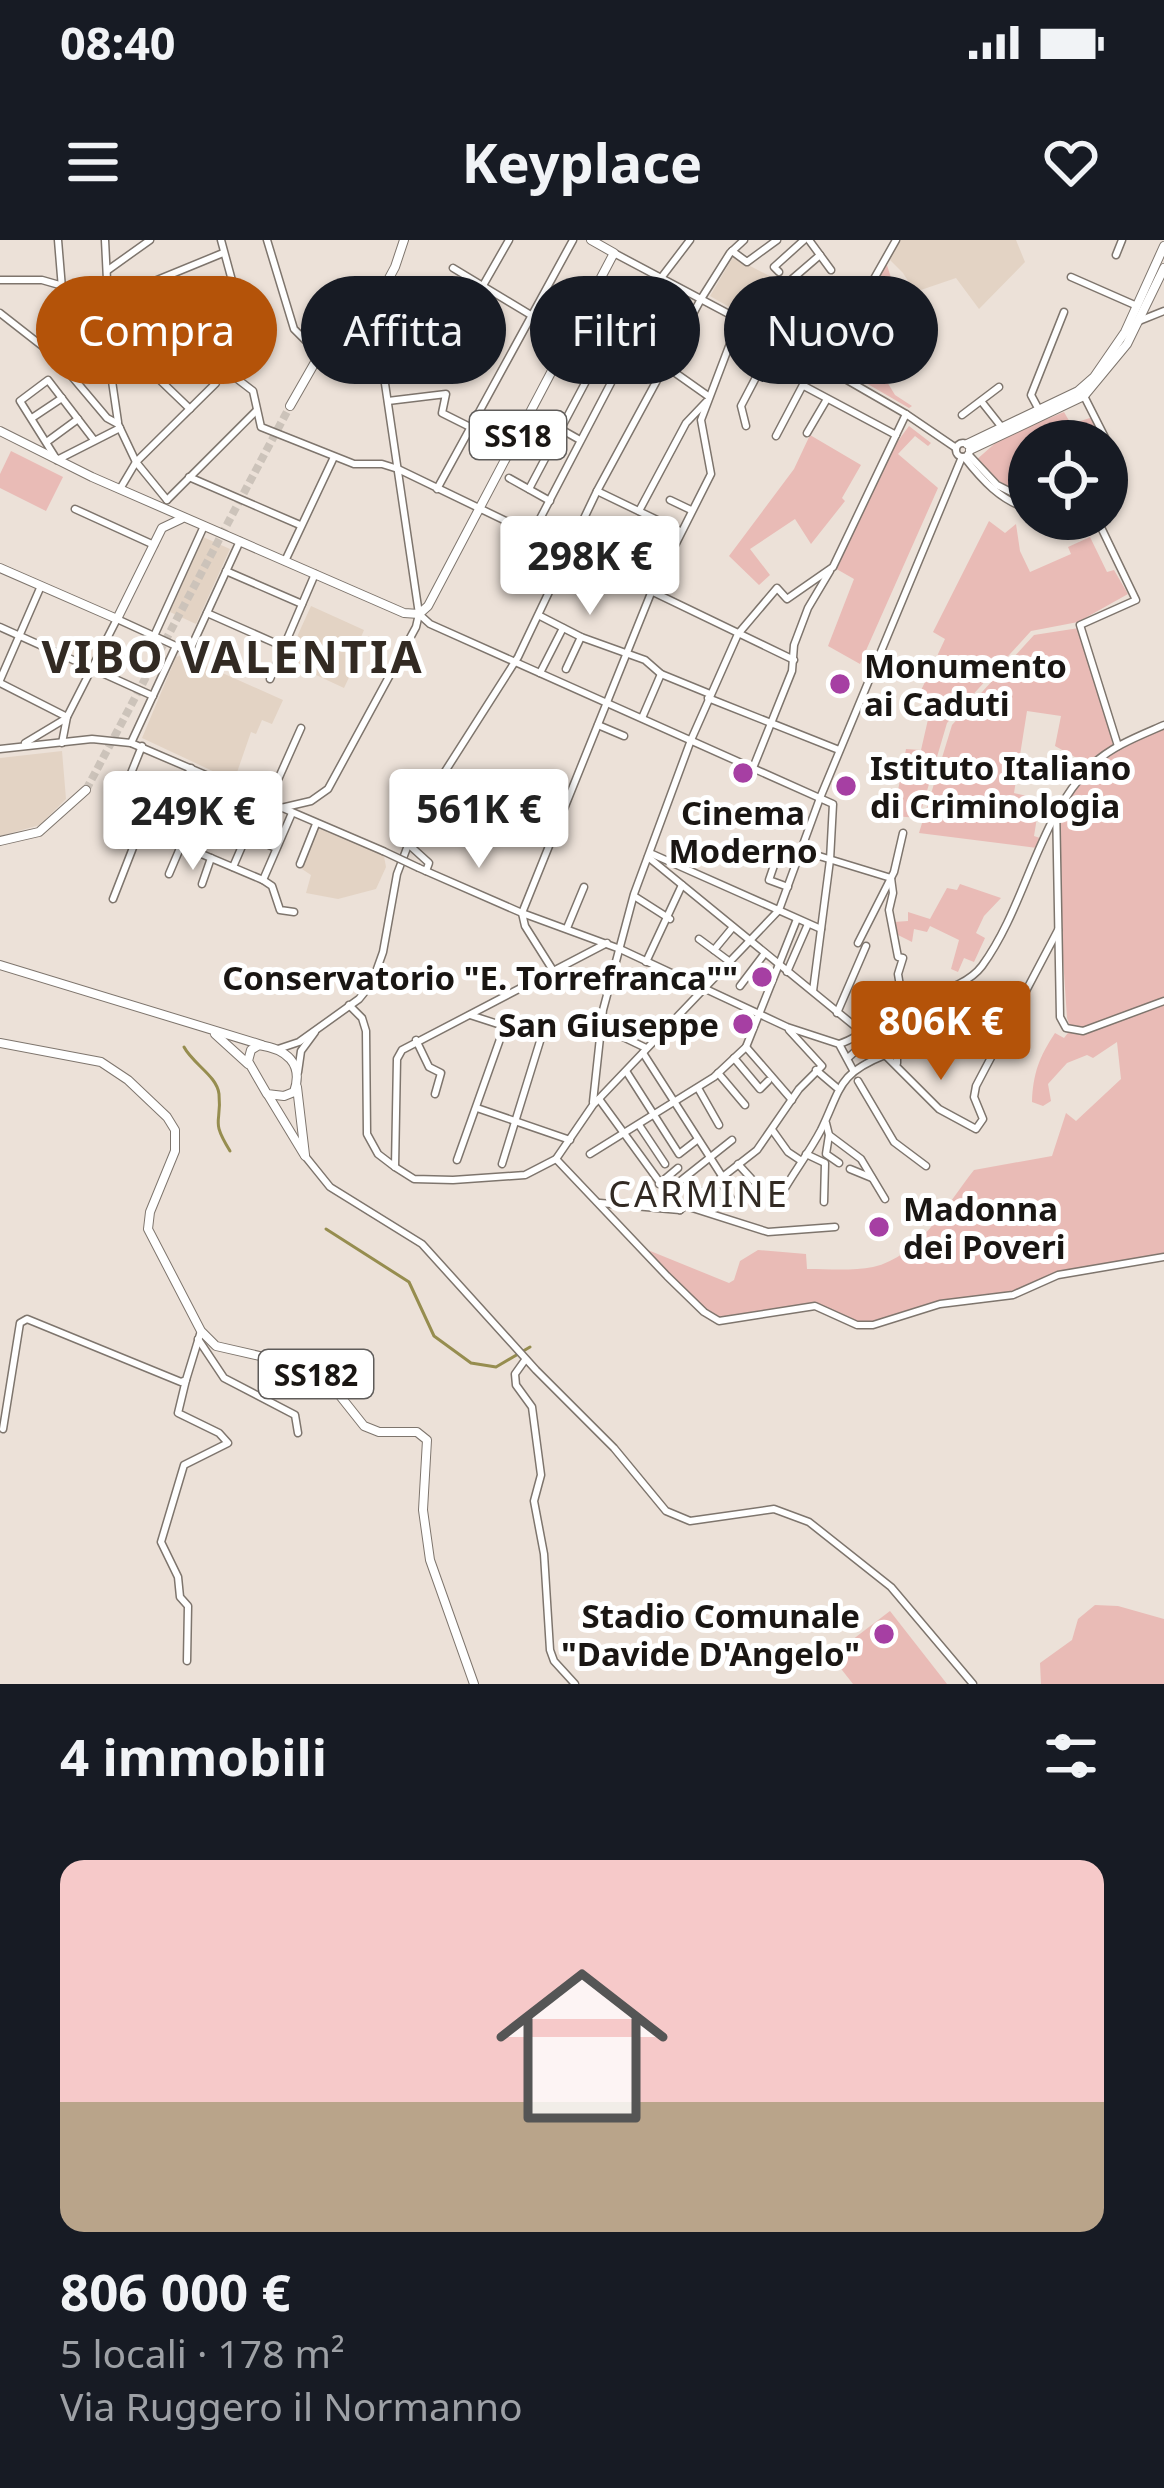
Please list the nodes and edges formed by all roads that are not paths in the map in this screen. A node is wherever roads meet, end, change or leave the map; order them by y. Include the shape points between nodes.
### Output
1 (57, 240) edge
2 (105, 240) edge
3 (150, 240) edge
4 (220, 240) edge
5 (267, 240) edge
6 (404, 240) edge
7 (508, 240) edge
8 (573, 240) edge
9 (591, 240) edge
10 (690, 240) edge
11 (744, 240) edge
12 (777, 240) edge
13 (807, 240) edge
14 (896, 240) edge
15 (1123, 240) edge
16 (1164, 246) edge
17 (732, 251) junction
18 (223, 253) junction
19 (614, 253) junction
20 (1116, 254) dead end
21 (820, 255) junction
22 (453, 268) dead end
23 (1164, 268) edge
24 (108, 270) junction
25 (831, 270) dead end
26 (778, 272) dead end
27 (61, 276) edge
28 (108, 276) edge
29 (168, 276) edge
30 (230, 276) edge
31 (388, 276) edge
32 (466, 276) edge
33 (488, 276) edge
34 (553, 276) edge
35 (602, 276) edge
36 (657, 276) edge
37 (663, 276) edge
38 (796, 276) edge
39 (876, 276) edge
40 (1071, 277) dead end
41 (0, 280) edge
42 (36, 280) edge
43 (701, 299) joint
44 (1137, 306) junction
45 (1064, 311) dead end
46 (1164, 311) edge
47 (724, 312) edge
48 (0, 313) edge
49 (530, 317) edge
50 (1139, 321) junction
51 (301, 336) edge
52 (36, 341) edge
53 (724, 358) edge
54 (78, 384) edge
55 (112, 384) edge
56 (164, 384) edge
57 (215, 384) edge
58 (244, 384) edge
59 (303, 384) edge
60 (385, 384) edge
61 (545, 384) edge
62 (585, 384) edge
63 (610, 384) edge
64 (657, 384) edge
65 (689, 384) edge
66 (752, 384) edge
67 (854, 384) edge
68 (803, 386) joint
69 (999, 388) dead end
70 (1084, 396) junction
71 (62, 398) junction
72 (708, 399) junction
73 (826, 399) junction
74 (981, 400) junction
75 (388, 401) junction
76 (290, 406) tunnel mouth
77 (1038, 408) junction
78 (190, 409) junction
79 (256, 411) junction
80 (906, 414) junction
81 (962, 415) dead end
82 (32, 418) junction
83 (78, 418) junction
84 (541, 418) dead end
85 (1096, 420) edge
86 (1000, 425) junction
87 (119, 426) junction
88 (746, 426) dead end
89 (470, 427) junction
90 (561, 429) junction
91 (1, 430) edge
92 (807, 433) dead end
93 (896, 435) junction
94 (776, 436) dead end
95 (48, 440) junction
96 (94, 440) junction
97 (581, 440) junction
98 (966, 452) junction
99 (334, 458) junction
100 (58, 460) junction
101 (136, 462) junction
102 (398, 469) junction
103 (189, 477) junction
104 (509, 478) dead end
105 (120, 489) junction
106 (436, 489) junction
107 (529, 489) junction
108 (597, 490) junction
109 (670, 500) dead end
110 (1008, 500) edge
111 (550, 501) junction
112 (154, 504) junction
113 (167, 505) junction
114 (75, 509) dead end
115 (691, 510) junction
116 (478, 511) junction
117 (638, 511) junction
118 (189, 519) junction
119 (163, 525) junction
120 (300, 525) junction
121 (204, 526) junction
122 (680, 531) junction
123 (531, 536) junction
124 (1107, 540) edge
125 (240, 541) junction
126 (154, 545) junction
127 (569, 554) junction
128 (285, 561) junction
129 (833, 567) junction
130 (0, 568) edge
131 (226, 572) junction
132 (315, 574) junction
133 (41, 586) junction
134 (651, 593) junction
135 (302, 604) junction
136 (207, 613) junction
137 (419, 614) junction
138 (539, 615) junction
139 (117, 619) junction
140 (0, 627) edge
141 (563, 628) junction
142 (737, 634) junction
143 (20, 636) junction
144 (154, 636) junction
145 (581, 637) junction
146 (176, 646) junction
147 (284, 647) junction
148 (627, 653) junction
149 (794, 659) junction
150 (515, 662) junction
151 (93, 669) junction
152 (566, 669) dead end
153 (540, 673) junction
154 (661, 674) junction
155 (270, 680) dead end
156 (0, 682) edge
157 (153, 696) junction
158 (709, 696) junction
159 (607, 703) junction
160 (68, 717) junction
161 (642, 718) junction
162 (771, 723) junction
163 (598, 725) junction
164 (1164, 725) edge
165 (301, 728) dead end
166 (624, 736) dead end
167 (691, 740) junction
168 (62, 743) junction
169 (131, 743) junction
170 (142, 746) junction
171 (1118, 746) junction
172 (5, 748) edge
173 (839, 750) junction
174 (191, 768) junction
175 (753, 768) junction
176 (86, 790) tunnel mouth
177 (820, 798) junction
178 (265, 801) junction
179 (1056, 803) dead end
180 (280, 808) junction
181 (195, 813) junction
182 (292, 813) junction
183 (1054, 822) junction
184 (316, 824) junction
185 (140, 828) junction
186 (903, 833) dead end
187 (247, 836) junction
188 (0, 842) edge
189 (407, 843) junction
190 (181, 845) junction
191 (276, 848) junction
192 (800, 852) junction
193 (649, 855) junction
194 (819, 856) dead end
195 (211, 858) junction
196 (830, 860) junction
197 (300, 864) dead end
198 (233, 867) junction
199 (423, 869) junction
200 (169, 874) dead end
201 (891, 878) junction
202 (263, 880) junction
203 (202, 884) dead end
204 (682, 885) junction
205 (584, 886) dead end
206 (788, 887) junction
207 (634, 896) junction
208 (112, 899) dead end
209 (779, 910) junction
210 (294, 912) dead end
211 (522, 913) junction
212 (668, 917) junction
213 (797, 919) junction
214 (808, 924) junction
215 (567, 928) junction
216 (733, 928) junction
217 (821, 929) junction
218 (1058, 930) junction
219 (699, 939) dead end
220 (750, 941) junction
221 (608, 943) junction
222 (620, 949) junction
223 (714, 950) junction
224 (798, 950) junction
225 (765, 953) junction
226 (818, 955) junction
227 (646, 962) junction
228 (730, 962) junction
229 (777, 964) junction
230 (0, 965) edge
231 (554, 972) junction
232 (787, 972) junction
233 (740, 986) dead end
234 (704, 989) junction
235 (813, 993) junction
236 (1164, 1001) edge
237 (903, 1004) junction
238 (349, 1005) junction
239 (837, 1012) junction
240 (758, 1013) junction
241 (469, 1015) junction
242 (321, 1025) junction
243 (601, 1026) junction
244 (204, 1027) junction
245 (504, 1027) junction
246 (787, 1027) junction
247 (865, 1036) junction
248 (416, 1040) junction
249 (905, 1040) dead end
250 (0, 1042) edge
251 (838, 1044) junction
252 (262, 1045) junction
253 (746, 1047) junction
254 (278, 1049) junction
255 (645, 1051) junction
256 (885, 1055) junction
257 (734, 1058) junction
258 (848, 1059) junction
259 (250, 1067) junction
260 (898, 1067) junction
261 (819, 1068) junction
262 (853, 1070) junction
263 (626, 1071) junction
264 (298, 1072) junction
265 (718, 1073) junction
266 (768, 1081) dead end
267 (858, 1081) dead end
268 (297, 1087) junction
269 (698, 1088) junction
270 (837, 1088) junction
271 (267, 1094) junction
272 (435, 1094) dead end
273 (792, 1100) junction
274 (596, 1102) junction
275 (674, 1104) junction
276 (745, 1105) dead end
277 (476, 1108) junction
278 (655, 1116) junction
279 (825, 1119) junction
280 (516, 1121) junction
281 (719, 1125) dead end
282 (639, 1126) junction
283 (772, 1131) junction
284 (624, 1135) junction
285 (829, 1135) junction
286 (570, 1139) junction
287 (697, 1140) junction
288 (732, 1140) dead end
289 (590, 1154) dead end
290 (305, 1156) junction
291 (803, 1157) junction
292 (709, 1158) junction
293 (457, 1160) dead end
294 (556, 1160) junction
295 (839, 1163) dead end
296 (502, 1164) dead end
297 (664, 1164) dead end
298 (738, 1164) junction
299 (926, 1166) dead end
300 (394, 1167) junction
301 (678, 1168) dead end
302 (850, 1168) dead end
303 (721, 1178) junction
304 (876, 1180) junction
305 (659, 1184) junction
306 (759, 1187) dead end
307 (669, 1190) dead end
308 (781, 1195) dead end
309 (885, 1199) dead end
310 (732, 1200) dead end
311 (824, 1202) dead end
312 (598, 1204) junction
313 (683, 1208) junction
314 (835, 1227) dead end
315 (1164, 1257) edge
316 (198, 1335) junction
317 (526, 1359) junction
318 (186, 1380) junction
319 (4, 1429) dead end
320 (298, 1433) dead end
321 (188, 1661) dead end
322 (474, 1684) edge
323 (574, 1684) edge
324 (973, 1684) edge

1 - 27 street
2 - 24 street
3 - 24 street
4 - 18 street
5 - 51 street
6 - 31 main road
7 - 33 street
8 - 34 street
9 - 19 main road
10 - 37 street
11 - 17 street
12 - 17 street via 752,261
13 - 21 street
13 - 26 street via 774,267
14 - 39 street
15 - 20 street
16 - 44 main road
17 - 43 street
18 - 29 street
18 - 30 street
19 - 35 main road, SS18
19 - 36 street
21 - 25 street
21 - 38 street
22 - 32 street
23 - 50 main road
24 - 28 street
40 - 44 street
41 - 42 street
43 - 47 street
44 - 77 main road via 1094,377
45 - 77 street via 1030,395
46 - 50 street
48 - 52 street
49 - 89 street
50 - 70 main road
53 - 72 street
54 - 87 street
55 - 87 street
56 - 78 street
57 - 78 street
58 - 79 street
59 - 76 main road
60 - 75 street
61 - 116 main road, SS18
62 - 90 street
63 - 97 street
64 - 108 street
65 - 72 street
66 - 88 street via 741,406
67 - 80 street
68 - 73 street
68 - 94 street
69 - 74 street
70 - 85 street
70 - 98 main road
71 - 82 street
71 - 82 street via 48,380 20,401
71 - 83 street
72 - 115 street via 701,432 711,473
72 - 117 street
73 - 92 street
73 - 93 street
74 - 81 street
74 - 86 street
75 - 89 street via 446,394 442,412
75 - 102 street
77 - 86 main road
78 - 101 street
79 - 99 street via 261,427
79 - 103 street
80 - 93 street
80 - 98 street
82 - 95 street
83 - 95 street
83 - 96 street
84 - 90 street
86 - 98 main road
87 - 96 street
87 - 101 street
89 - 106 street
90 - 97 street
90 - 107 street
91 - 100 main road
93 - 129 street
95 - 100 street
96 - 100 street
97 - 111 street
98 - 110 street via 982,480
98 - 173 street
99 - 102 street
99 - 120 street
100 - 105 main road
101 - 105 street
101 - 113 street
102 - 106 street
102 - 137 street
103 - 113 street
103 - 120 street
104 - 107 street
105 - 112 main road
106 - 116 street
107 - 111 street
108 - 117 street
108 - 127 street
109 - 115 street
111 - 123 street
112 - 113 main road
112 - 119 street
113 - 118 main road
113 - 119 street
114 - 126 street
115 - 122 street
116 - 123 street
116 - 137 main road, SS18
117 - 122 street
118 - 119 main road
118 - 121 main road
119 - 126 main road
120 - 128 street
121 - 125 main road
121 - 144 street
122 - 134 street
123 - 127 street
124 - 171 street via 1136,600 1080,625
125 - 128 main road
125 - 131 street
126 - 139 main road
127 - 134 street
127 - 138 street
128 - 132 main road
129 - 142 street via 787,598 777,588
129 - 149 street via 808,608
130 - 133 main road
131 - 135 street
131 - 136 street
132 - 135 street
132 - 137 main road
133 - 139 main road
133 - 143 street
134 - 142 street
134 - 148 street
135 - 147 street
136 - 146 street via 190,652
136 - 147 street
137 - 150 street
137 - 180 street via 328,789
138 - 141 street
138 - 150 street
139 - 144 street
139 - 151 street
140 - 143 street
141 - 145 street
141 - 153 street
142 - 149 street
142 - 158 street
143 - 151 street
143 - 156 street
144 - 146 street
145 - 148 street
145 - 152 street
146 - 157 street
147 - 155 street
148 - 154 street
148 - 159 street
149 - 162 street
150 - 153 street
150 - 189 street
151 - 157 street
151 - 160 street
153 - 159 street
154 - 158 street
154 - 161 street
156 - 160 street
157 - 169 street
158 - 162 street
158 - 167 street
159 - 161 street
159 - 163 street
160 - 168 street
160 - 172 street
161 - 167 street
162 - 173 street
162 - 175 street
163 - 166 street
163 - 211 street
164 - 171 street
165 - 178 street
167 - 175 street
167 - 193 street
168 - 169 street
168 - 172 street
169 - 170 street
170 - 174 street
170 - 185 street via 123,793 150,804
171 - 183 street via 1092,766
173 - 177 street
174 - 178 street
174 - 181 street via 175,805
175 - 177 street
176 - 188 main road via 39,832
177 - 192 street
177 - 196 street via 833,804
178 - 180 street
178 - 187 street
179 - 183 street
180 - 182 street
181 - 187 street
181 - 190 street
182 - 184 street
182 - 191 street
183 - 218 street
183 - 237 street via 1022,896 969,979
184 - 197 street
184 - 199 street, bridge
185 - 190 street
185 - 208 street
186 - 201 street
187 - 191 street
187 - 198 street
189 - 199 street via 428,863
189 - 238 street via 376,973
190 - 195 street
190 - 200 street
191 - 202 street
192 - 206 street
192 - 206 street via 781,845 769,880
193 - 204 street
193 - 207 street
193 - 209 street
194 - 196 street
195 - 198 street
195 - 203 street
196 - 201 street
196 - 217 street
198 - 202 street
199 - 211 street
201 - 237 street
201 - 239 street
202 - 210 street via 280,910
204 - 212 street
204 - 216 street
205 - 215 street
206 - 209 street
207 - 212 street
207 - 222 street
209 - 213 street
209 - 220 street
211 - 215 street
211 - 231 street
212 - 227 street
213 - 214 street
213 - 229 street
214 - 217 street
214 - 224 street
215 - 221 street
216 - 220 street
216 - 223 street
217 - 226 street
218 - 236 street via 1066,1028 1083,1031
218 - 260 street via 976,1086 982,1125 949,1116
219 - 223 street
220 - 225 street
220 - 228 street
221 - 222 street
221 - 231 street
222 - 227 street
222 - 243 street
223 - 228 street
224 - 226 street
224 - 232 street
225 - 229 street
225 - 233 street
226 - 235 street
227 - 234 street
228 - 234 street
229 - 232 street
229 - 240 street
230 - 244 main road
231 - 241 street
232 - 235 street
234 - 240 street
234 - 255 street
235 - 239 street
237 - 247 street
238 - 242 street
238 - 300 street via 366,1031 367,1134
239 - 247 street
240 - 246 street
240 - 253 street
241 - 245 street
241 - 248 street
242 - 254 street
242 - 264 street via 301,1051
243 - 255 street
243 - 274 street
244 - 252 main road
244 - 259 main road
245 - 277 street
245 - 280 street via 541,1038
246 - 251 street
246 - 261 street
247 - 251 street
247 - 256 street
247 - 258 street
248 - 272 street via 441,1073
248 - 300 street via 397,1059
249 - 260 street
250 - 316 main road via 101,1062 167,1117 176,1138 150,1212 150,1237
251 - 258 street
252 - 254 main road
252 - 259 main road via 251,1049
253 - 257 street
253 - 273 street
254 - 264 main road
255 - 263 street
255 - 275 street
256 - 260 street
256 - 262 street
257 - 265 street
257 - 266 street via 760,1089
258 - 262 street
259 - 271 main road
261 - 270 street
261 - 273 street
262 - 270 street
263 - 274 street
263 - 278 street
264 - 268 main road
265 - 269 street
265 - 276 street
267 - 299 street via 894,1142
268 - 271 main road
268 - 290 main road
269 - 275 street
269 - 281 street
270 - 279 street
271 - 290 main road
273 - 283 street
274 - 284 street
274 - 286 street
275 - 278 street
275 - 287 street
277 - 280 street
277 - 293 street
278 - 282 street
278 - 287 street via 679,1154
279 - 285 street
279 - 291 street
280 - 286 street
280 - 296 street
282 - 284 street
282 - 297 street
283 - 291 street via 793,1157
283 - 298 street
284 - 289 street
284 - 305 street
285 - 295 street via 826,1154
285 - 304 street
286 - 294 street
287 - 292 street
288 - 292 street
290 - 317 street via 330,1186 422,1244
291 - 308 street
291 - 311 street via 825,1163
292 - 303 street
292 - 307 street
294 - 300 street via 525,1174 453,1180 414,1179
294 - 312 street
298 - 303 street
298 - 306 street
301 - 305 street
302 - 304 street
303 - 310 street
303 - 313 street
304 - 309 street
305 - 313 street
312 - 313 street
312 - 315 street via 719,1321 814,1306 873,1324 1013,1295 1058,1274
313 - 314 street via 768,1232
316 - 318 street
316 - 320 street via 224,1378 295,1415
316 - 322 main road, SS182 via 314,1372 374,1431 426,1437 430,1560
317 - 323 street via 515,1374 532,1408 542,1474 534,1501 550,1650
317 - 324 street via 666,1511 689,1521 774,1509 809,1522 891,1587
318 - 319 street via 27,1319 20,1323
318 - 321 street via 178,1413 228,1443 184,1465 160,1542 188,1606

